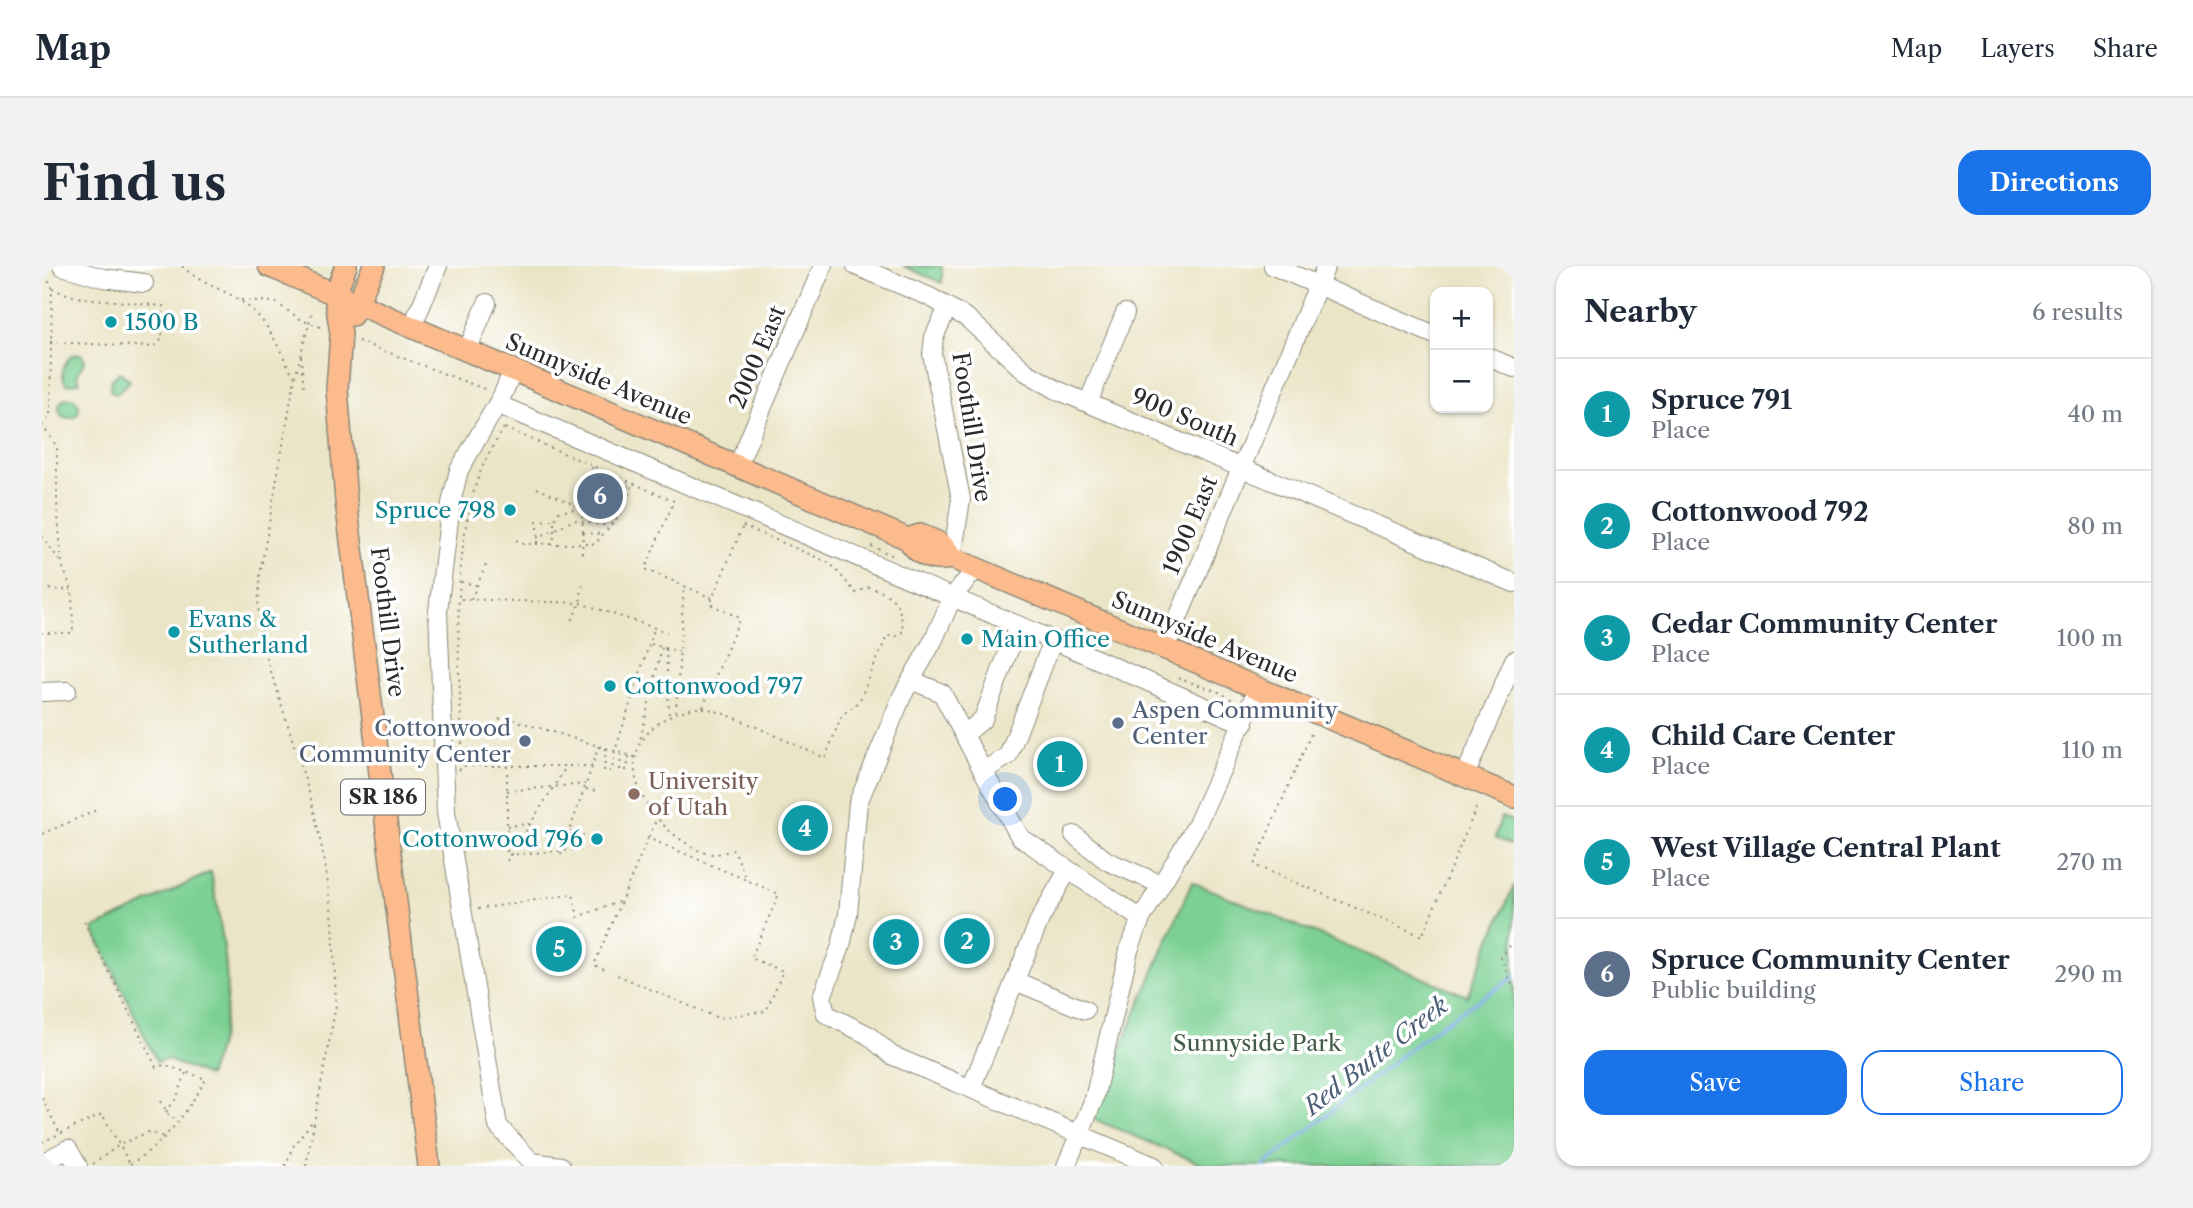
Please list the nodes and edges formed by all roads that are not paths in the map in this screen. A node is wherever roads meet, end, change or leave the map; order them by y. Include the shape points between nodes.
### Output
1 (62, 266) edge
2 (346, 266) edge
3 (374, 266) edge
4 (438, 266) edge
5 (823, 266) edge
6 (856, 266) edge
7 (1273, 266) edge
8 (1326, 266) edge
9 (274, 267) edge
10 (144, 283) dead end
11 (1318, 285) junction
12 (335, 294) junction
13 (487, 303) dead end
14 (358, 304) junction
15 (948, 307) junction
16 (1125, 313) dead end
17 (412, 327) junction
18 (1430, 333) edge
19 (341, 334) junction
20 (467, 351) junction
21 (1493, 359) edge
22 (1514, 368) edge
23 (513, 370) junction
24 (495, 398) junction
25 (1088, 403) junction
26 (737, 467) junction
27 (1241, 467) junction
28 (952, 558) junction
29 (976, 569) junction
30 (1514, 583) edge
31 (953, 596) junction
32 (1018, 626) junction
33 (1053, 640) junction
34 (1165, 649) junction
35 (1514, 660) edge
36 (911, 680) junction
37 (1258, 688) junction
38 (67, 691) dead end
39 (42, 692) edge
40 (1244, 724) junction
41 (964, 734) junction
42 (983, 771) junction
43 (1465, 776) junction
44 (1514, 797) edge
45 (1074, 835) dead end
46 (1068, 870) junction
47 (1160, 884) junction
48 (1141, 919) junction
49 (1014, 981) junction
50 (1085, 1010) dead end
51 (971, 1088) junction
52 (1080, 1133) junction
53 (426, 1161) edge
54 (42, 1163) edge
55 (78, 1166) edge
56 (561, 1166) edge
57 (1066, 1166) edge
58 (1154, 1166) edge

1 - 10 street
2 - 12 main road, SR 186
3 - 14 main road, SR 186
4 - 17 street
5 - 26 street, 2000 East
6 - 15 street, 900 South
7 - 11 street
8 - 11 street, 1900 East
9 - 12 main road, Sunnyside Avenue
11 - 18 street
11 - 27 street, 1900 East
12 - 14 main road, Sunnyside Avenue
12 - 19 main road, Foothill Drive / SR 186
13 - 20 street
14 - 17 main road, Sunnyside Avenue
14 - 19 main road, Foothill Drive / SR 186
15 - 25 street, 900 South via 967,318 1026,372
15 - 28 street, Foothill Drive via 934,337 932,354 961,499
16 - 25 street
17 - 20 main road, Sunnyside Avenue
19 - 53 main road, Foothill Drive / SR 186 via 337,389 346,500
20 - 23 main road, Sunnyside Avenue
21 - 22 street
23 - 24 street
23 - 26 main road, Sunnyside Avenue
24 - 31 street
24 - 56 street via 459,470 451,503 438,648 446,812 498,1126 532,1162
25 - 27 street, 900 South
26 - 28 main road, Sunnyside Avenue via 908,539 915,551 939,561
27 - 30 street, 900 South
27 - 34 street, 1900 East
28 - 29 main road, Sunnyside Avenue
29 - 31 street
29 - 34 main road, Sunnyside Avenue
31 - 32 street
31 - 36 street
32 - 33 street
32 - 41 street via 983,719
33 - 40 street
33 - 42 street via 1008,756
34 - 37 main road, Sunnyside Avenue
35 - 43 street
36 - 41 street via 942,694
36 - 51 street via 858,803 848,914 822,997 826,1014 868,1035 891,1055
37 - 40 street
37 - 43 main road, Sunnyside Avenue
38 - 39 street
40 - 47 street via 1197,824
41 - 42 street
42 - 46 street via 1020,836
43 - 44 main road, Sunnyside Avenue
45 - 47 street via 1107,861
46 - 48 street
46 - 49 street via 1040,919
47 - 48 street
48 - 52 street via 1129,950 1101,1075
49 - 50 street
49 - 51 street
51 - 52 street
52 - 57 street
52 - 58 street
54 - 55 street via 68,1149

